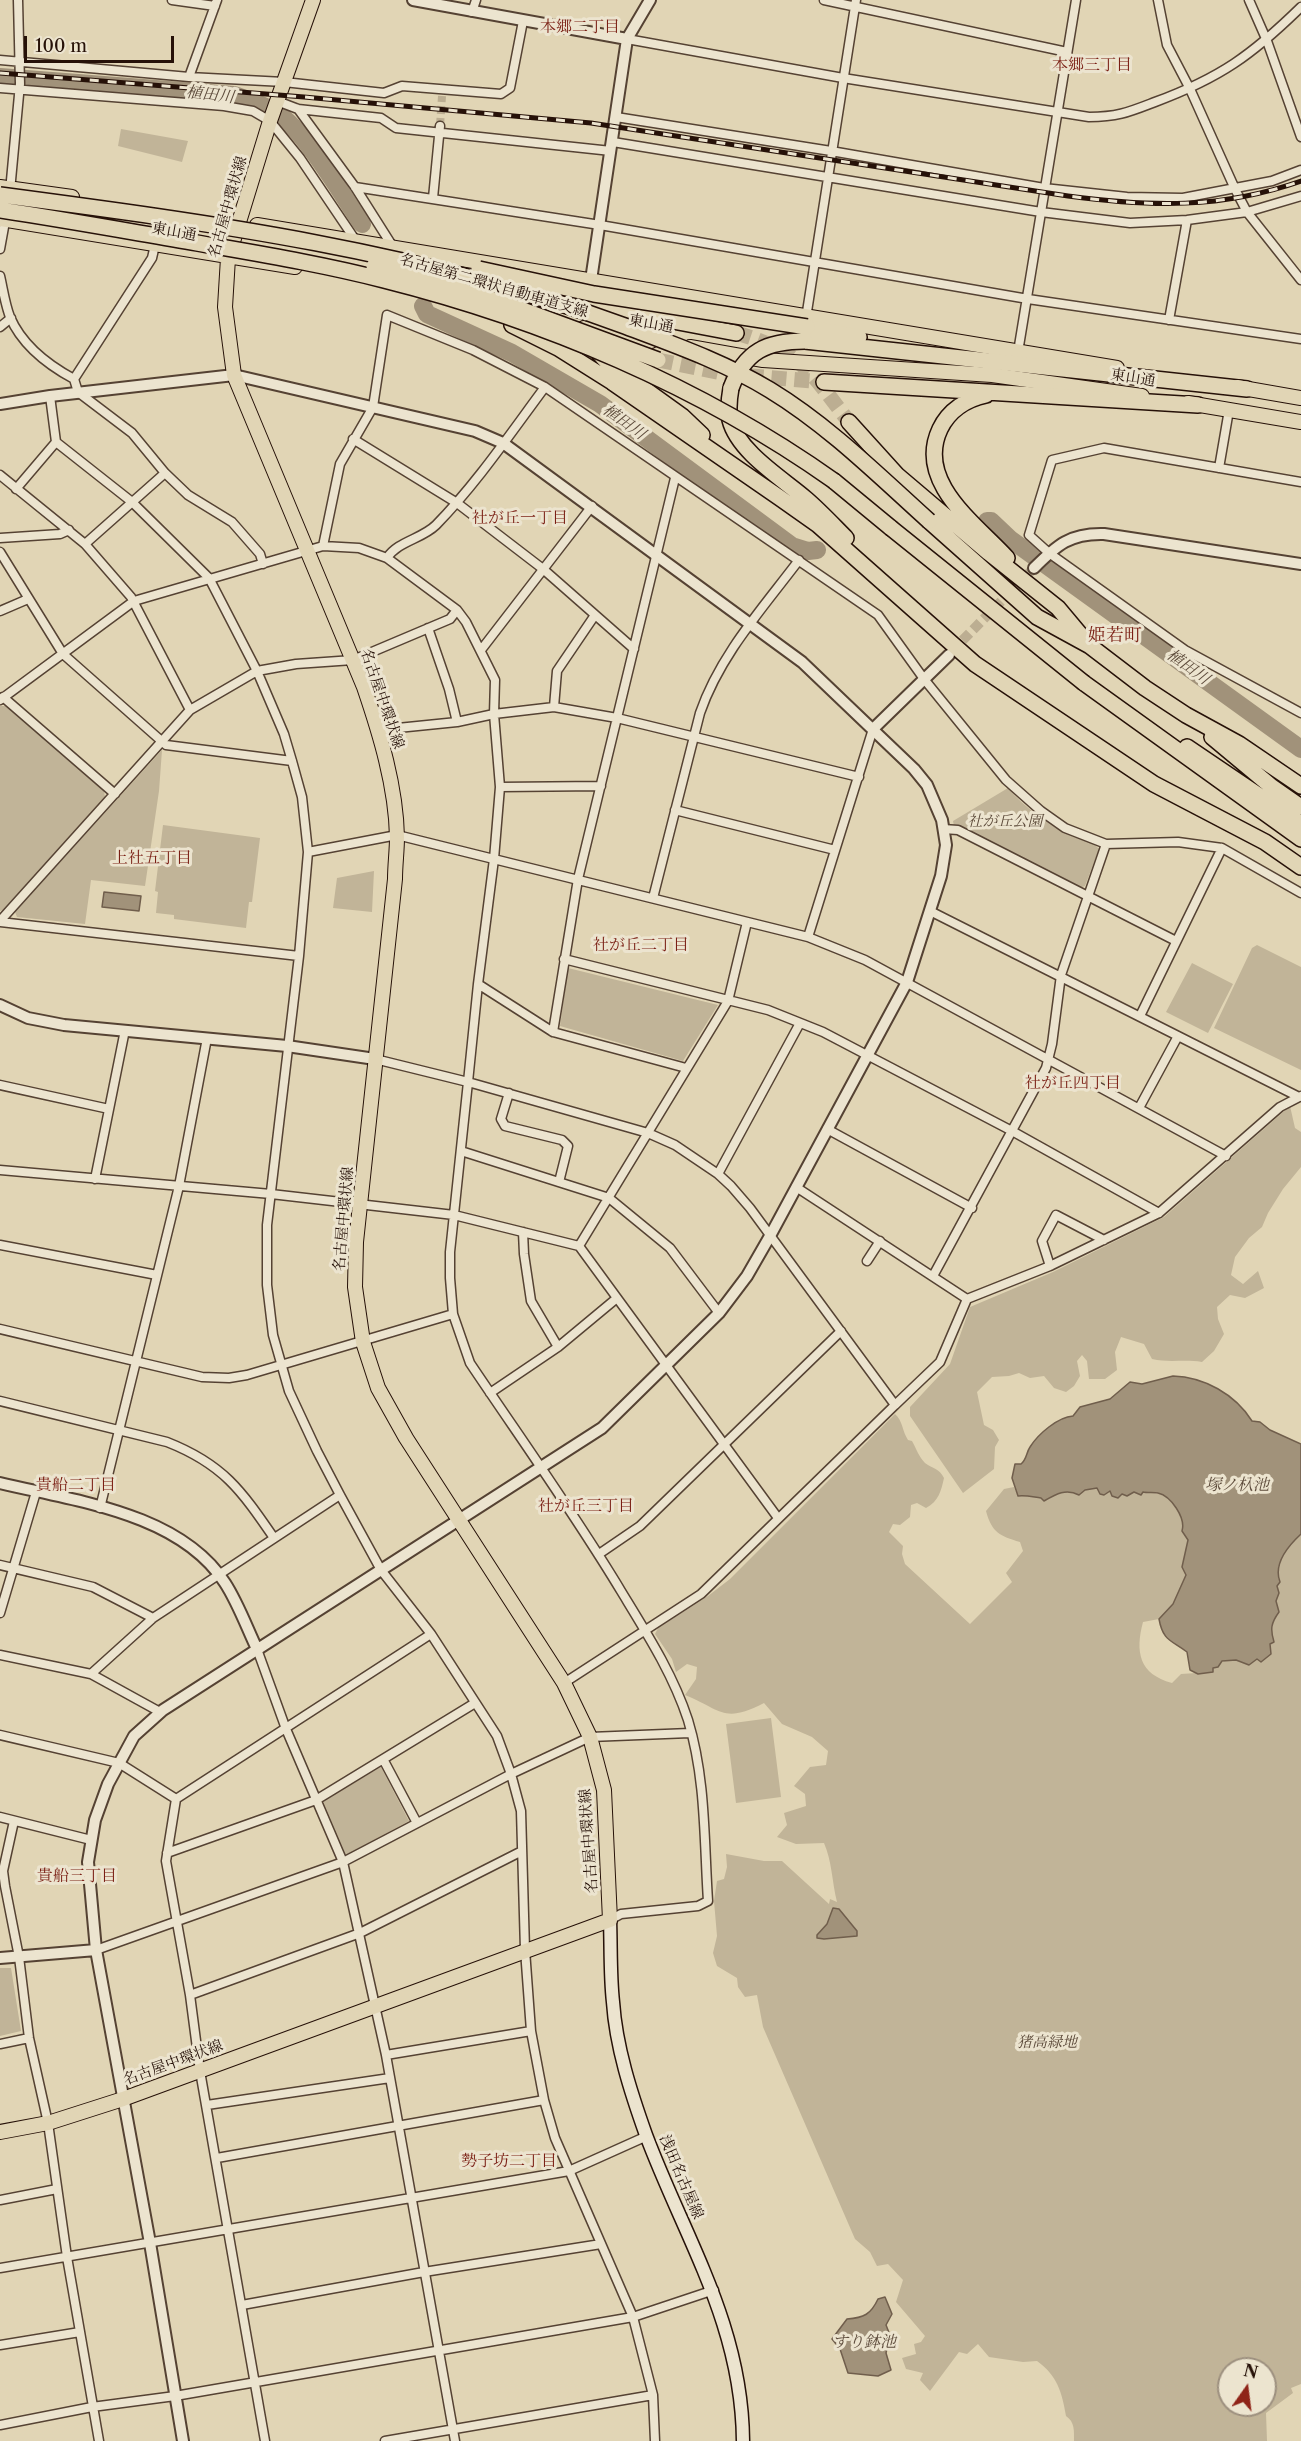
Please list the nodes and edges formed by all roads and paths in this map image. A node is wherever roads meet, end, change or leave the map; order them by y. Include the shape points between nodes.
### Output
1 (18, 0) edge
2 (172, 0) edge
3 (313, 0) edge
4 (412, 0) edge
5 (476, 0) edge
6 (650, 0) edge
7 (824, 0) edge
8 (1076, 0) edge
9 (1158, 0) edge
10 (1249, 0) edge
11 (216, 3) edge
12 (855, 3) edge
13 (1301, 7) edge
14 (472, 12) junction
15 (523, 21) junction
16 (627, 39) junction
17 (1267, 41) junction
18 (1067, 52) junction
19 (0, 60) edge
20 (21, 61) junction
21 (189, 77) junction
22 (843, 78) junction
23 (284, 82) junction
24 (20, 87) junction
25 (0, 88) edge
26 (1190, 89) junction
27 (298, 109) junction
28 (274, 111) junction
29 (1058, 112) junction
30 (616, 117) junction
31 (440, 129) junction
32 (1301, 137) edge
33 (612, 146) junction
34 (831, 151) junction
35 (1301, 170) edge
36 (827, 177) junction
37 (355, 187) junction
38 (1044, 188) junction
39 (1235, 189) junction
40 (4, 190) edge
41 (1301, 196) edge
42 (433, 198) junction
43 (1041, 212) junction
44 (1247, 212) junction
45 (2, 217) edge
46 (1186, 220) junction
47 (240, 222) junction
48 (600, 225) junction
49 (152, 240) junction
50 (356, 241) junction
51 (319, 242) junction
52 (393, 247) junction
53 (0, 249) edge
54 (228, 258) junction
55 (814, 261) junction
56 (480, 262) junction
57 (0, 276) edge
58 (591, 280) junction
59 (1301, 280) edge
60 (421, 288) junction
61 (1028, 299) junction
62 (10, 318) junction
63 (1169, 320) junction
64 (0, 327) edge
65 (589, 329) junction
66 (806, 329) junction
67 (736, 333) tunnel mouth
68 (1301, 339) edge
69 (1018, 352) junction
70 (658, 360) tunnel mouth
71 (234, 375) junction
72 (74, 379) junction
73 (824, 382) tunnel mouth
74 (544, 387) junction
75 (1247, 389) junction
76 (78, 392) junction
77 (1013, 392) junction
78 (50, 396) junction
79 (1301, 398) edge
80 (0, 404) edge
81 (1198, 405) junction
82 (373, 407) junction
83 (1229, 410) junction
84 (849, 422) tunnel mouth
85 (1301, 422) edge
86 (353, 439) junction
87 (56, 442) junction
88 (503, 443) junction
89 (1220, 468) junction
90 (165, 473) junction
91 (0, 475) edge
92 (675, 478) junction
93 (752, 479) junction
94 (1301, 482) edge
95 (16, 489) junction
96 (132, 502) junction
97 (457, 503) junction
98 (592, 506) junction
99 (69, 530) junction
100 (0, 538) edge
101 (85, 544) junction
102 (323, 546) junction
103 (306, 550) junction
104 (0, 552) edge
105 (656, 554) junction
106 (1047, 554) junction
107 (387, 558) junction
108 (799, 560) junction
109 (1298, 560) edge
110 (263, 564) junction
111 (543, 568) junction
112 (1034, 568) tunnel mouth
113 (209, 578) junction
114 (894, 591) junction
115 (1043, 596) junction
116 (28, 599) junction
117 (134, 601) junction
118 (457, 610) junction
119 (0, 611) edge
120 (595, 615) junction
121 (750, 624) junction
122 (428, 628) junction
123 (1090, 646) junction
124 (634, 649) junction
125 (481, 650) junction
126 (63, 654) junction
127 (949, 655) tunnel mouth
128 (352, 660) junction
129 (257, 671) junction
130 (924, 679) junction
131 (1084, 683) junction
132 (1, 699) edge
133 (554, 707) junction
134 (190, 711) junction
135 (1301, 712) edge
136 (494, 714) junction
137 (1186, 715) junction
138 (617, 718) junction
139 (457, 722) junction
140 (873, 729) junction
141 (378, 730) junction
142 (694, 736) junction
143 (160, 741) junction
144 (292, 761) junction
145 (858, 777) junction
146 (601, 786) junction
147 (1301, 786) edge
148 (500, 787) junction
149 (115, 794) junction
150 (1301, 807) edge
151 (675, 810) junction
152 (1301, 824) edge
153 (943, 828) junction
154 (397, 835) junction
155 (1301, 839) edge
156 (1265, 842) junction
157 (1106, 844) junction
158 (1222, 848) junction
159 (835, 850) junction
160 (308, 852) junction
161 (494, 860) junction
162 (1301, 862) edge
163 (1301, 867) edge
164 (578, 879) junction
165 (1301, 893) edge
166 (1086, 895) junction
167 (653, 898) junction
168 (930, 911) junction
169 (0, 921) edge
170 (747, 922) junction
171 (808, 938) junction
172 (1176, 942) junction
173 (299, 956) junction
174 (564, 959) junction
175 (1060, 975) junction
176 (907, 982) junction
177 (478, 984) junction
178 (728, 1001) junction
179 (0, 1005) edge
180 (1140, 1016) junction
181 (800, 1023) junction
182 (125, 1030) junction
183 (553, 1032) junction
184 (1178, 1036) junction
185 (207, 1038) junction
186 (287, 1046) junction
187 (868, 1054) junction
188 (375, 1059) junction
189 (1050, 1059) junction
190 (686, 1068) junction
191 (468, 1082) junction
192 (0, 1086) edge
193 (509, 1093) junction
194 (1300, 1097) edge
195 (1139, 1108) junction
196 (109, 1109) junction
197 (827, 1129) junction
198 (1012, 1131) junction
199 (648, 1133) junction
200 (461, 1151) junction
201 (1226, 1156) junction
202 (0, 1170) edge
203 (718, 1174) junction
204 (95, 1179) junction
205 (559, 1182) junction
206 (179, 1186) junction
207 (796, 1187) junction
208 (272, 1194) junction
209 (609, 1198) junction
210 (360, 1204) junction
211 (972, 1208) junction
212 (1159, 1213) junction
213 (454, 1215) junction
214 (524, 1232) junction
215 (770, 1236) junction
216 (1104, 1240) junction
217 (880, 1241) junction
218 (0, 1245) edge
219 (579, 1246) junction
220 (867, 1261) dead end
221 (1050, 1266) junction
222 (157, 1275) junction
223 (933, 1276) junction
224 (617, 1298) junction
225 (967, 1299) junction
226 (719, 1313) junction
227 (453, 1314) junction
228 (0, 1329) edge
229 (842, 1331) junction
230 (363, 1342) junction
231 (558, 1347) junction
232 (136, 1361) junction
233 (281, 1364) junction
234 (666, 1365) junction
235 (490, 1393) junction
236 (0, 1401) edge
237 (895, 1405) junction
238 (118, 1430) junction
239 (724, 1445) junction
240 (541, 1466) junction
241 (0, 1483) edge
242 (36, 1492) junction
243 (340, 1495) junction
244 (100, 1508) junction
245 (778, 1518) junction
246 (460, 1520) junction
247 (274, 1538) junction
248 (599, 1554) junction
249 (0, 1565) edge
250 (14, 1569) junction
251 (381, 1570) junction
252 (219, 1575) junction
253 (0, 1613) edge
254 (153, 1618) junction
255 (645, 1631) junction
256 (431, 1634) junction
257 (257, 1649) junction
258 (0, 1655) edge
259 (91, 1674) junction
260 (564, 1683) junction
261 (475, 1703) junction
262 (160, 1712) junction
263 (286, 1729) junction
264 (690, 1733) junction
265 (0, 1735) edge
266 (590, 1737) junction
267 (383, 1759) junction
268 (119, 1763) junction
269 (512, 1774) junction
270 (176, 1799) junction
271 (316, 1800) junction
272 (0, 1817) edge
273 (14, 1821) junction
274 (417, 1824) junction
275 (91, 1840) junction
276 (522, 1851) junction
277 (167, 1853) junction
278 (343, 1862) junction
279 (2, 1886) edge
280 (610, 1920) junction
281 (177, 1921) junction
282 (360, 1933) junction
283 (96, 1950) junction
284 (525, 1950) junction
285 (18, 1957) junction
286 (0, 1958) edge
287 (190, 1995) junction
288 (376, 2006) junction
289 (531, 2031) junction
290 (29, 2038) junction
291 (0, 2044) edge
292 (386, 2055) junction
293 (200, 2071) junction
294 (390, 2078) junction
295 (123, 2099) junction
296 (544, 2100) junction
297 (207, 2105) junction
298 (48, 2123) junction
299 (399, 2127) junction
300 (0, 2132) edge
301 (647, 2136) junction
302 (217, 2158) junction
303 (568, 2171) junction
304 (57, 2189) junction
305 (411, 2199) junction
306 (0, 2200) edge
307 (230, 2229) junction
308 (150, 2243) junction
309 (601, 2244) junction
310 (67, 2257) junction
311 (0, 2268) edge
312 (424, 2272) junction
313 (714, 2290) junction
314 (242, 2305) junction
315 (633, 2317) junction
316 (80, 2332) junction
317 (0, 2345) edge
318 (439, 2352) junction
319 (255, 2382) junction
320 (175, 2396) junction
321 (652, 2396) junction
322 (92, 2407) junction
323 (0, 2426) edge
324 (453, 2430) junction
325 (99, 2441) edge
326 (183, 2441) edge
327 (266, 2441) edge
328 (385, 2441) edge
329 (455, 2441) edge
330 (655, 2441) edge
331 (743, 2441) edge

1 - 20 street
2 - 11 street
3 - 23 main road, 名古屋中環状線
4 - 14 street
5 - 14 street
6 - 16 street
7 - 12 street
8 - 18 street
9 - 26 street via 1167,45
10 - 17 street
11 - 21 street
12 - 18 street
12 - 22 street
13 - 17 street
14 - 15 street
15 - 16 street
15 - 23 street via 510,88 501,94 402,86 384,93
16 - 22 street
16 - 30 street
17 - 26 street via 1232,67
17 - 32 street
18 - 29 street
19 - 20 street
20 - 21 street
20 - 24 street
21 - 23 street
22 - 29 street
22 - 34 street
23 - 28 main road, 名古屋中環状線
24 - 25 street
24 - 28 street
24 - 40 street
26 - 29 street via 1114,117
26 - 39 street
27 - 28 street
27 - 31 street via 381,118 396,128
27 - 37 street
28 - 47 main road, 名古屋中環状線
28 - 50 street via 300,158
29 - 38 street
30 - 33 street
30 - 34 street
31 - 33 street
31 - 42 street
33 - 36 street
33 - 48 street
34 - 36 street
34 - 38 street
35 - 39 street
36 - 43 street
36 - 55 street
37 - 42 street
37 - 52 street
38 - 39 street via 1172,198
38 - 43 street
39 - 44 street
40 - 45 street
40 - 47 main road, 東山通
40 - 51 highway, 名古屋第二環状自動車道支線, bridge
41 - 44 street
42 - 48 street
43 - 46 street via 1130,223
43 - 61 street
44 - 46 street
44 - 59 street
45 - 49 highway, 名古屋第二環状自動車道支線, bridge
45 - 53 street
46 - 63 street
47 - 50 main road, 東山通
47 - 54 main road, 名古屋中環状線
48 - 55 street
48 - 58 street
49 - 54 main road, 東山通
49 - 70 highway, bridge via 291,251 398,272 501,302
49 - 72 street via 152,258
49 - 131 highway, 名古屋第二環状自動車道支線, bridge via 355,272 431,292 592,349 660,380 744,423 834,481
50 - 52 main road, 東山通
51 - 66 highway, bridge
51 - 123 highway, 名古屋第二環状自動車道支線, bridge via 522,291 714,362 767,388 815,420 1037,617
52 - 56 main road, 東山通
54 - 60 main road, 東山通
54 - 71 main road, 名古屋中環状線 via 225,307
55 - 61 street
55 - 66 street
56 - 58 main road, 東山通
56 - 67 highway via 620,311
57 - 62 street
58 - 66 main road, 東山通
60 - 65 main road, 東山通
60 - 93 highway via 558,348
61 - 63 street
61 - 69 street
62 - 64 street
62 - 72 street via 31,348
63 - 68 street
65 - 81 main road, 東山通 via 763,360 992,375
65 - 93 highway via 597,350 607,362 681,416
66 - 69 main road, 東山通
66 - 75 highway via 951,355
66 - 114 highway, bridge via 756,351 741,366 731,388 730,421 742,442 761,462 826,517
69 - 75 main road, 東山通
71 - 76 street
71 - 82 street
71 - 103 main road, 名古屋中環状線
72 - 76 street
73 - 77 highway
74 - 82 street via 473,350 387,315
74 - 88 street
74 - 92 street
75 - 79 main road, 東山通
76 - 78 street
76 - 90 street via 132,433
77 - 81 highway
77 - 115 highway via 979,396 954,410 939,432 936,466 955,504
78 - 80 street
78 - 87 street
81 - 83 main road, 東山通
82 - 86 street
82 - 88 street via 475,431
83 - 85 main road, 東山通
83 - 89 street
84 - 115 highway via 897,475
86 - 97 street
86 - 102 street via 339,464
87 - 95 street
87 - 96 street
88 - 97 street
88 - 98 street
89 - 94 street
89 - 106 street via 1104,448 1056,458 1052,460 1029,535
90 - 96 street
90 - 110 street via 188,495 232,522 260,554
91 - 95 street
92 - 105 street
92 - 108 street
93 - 114 highway via 818,525
95 - 99 street
96 - 101 street
96 - 113 street
97 - 107 street via 432,529 392,550
97 - 111 street
98 - 105 street
98 - 111 street
99 - 100 street
99 - 101 street
101 - 117 street
102 - 103 street
102 - 107 street via 359,548
103 - 110 street
103 - 128 main road, 名古屋中環状線
104 - 116 street
105 - 121 street
105 - 124 street
106 - 109 street via 1066,540 1104,534
106 - 112 street
106 - 135 street via 1185,650
107 - 118 street
108 - 121 street
108 - 130 street via 878,615
110 - 113 street
111 - 120 street
111 - 125 street
113 - 117 street
113 - 129 street
114 - 156 highway via 994,678 1154,784
115 - 123 highway
116 - 119 street
116 - 126 street
117 - 126 street
117 - 134 street
118 - 122 street via 450,619
118 - 125 street
120 - 124 street
120 - 133 street via 557,671
121 - 140 street via 802,662
121 - 142 street via 709,688
122 - 128 street
122 - 139 street via 450,689
123 - 137 highway
124 - 138 street
125 - 136 street via 495,680
126 - 132 street
126 - 143 street
127 - 130 street
128 - 129 street
128 - 141 main road, 名古屋中環状線
129 - 134 street
129 - 144 street
130 - 140 street
130 - 157 street via 1018,792 1065,828
131 - 152 highway
131 - 155 highway
132 - 149 street
133 - 136 street
133 - 138 street
134 - 143 street
136 - 139 street
136 - 148 street
137 - 147 highway via 1239,744
137 - 150 highway
138 - 142 street
138 - 146 street
139 - 141 street
140 - 145 street
140 - 153 street via 927,785
141 - 154 main road, 名古屋中環状線
142 - 145 street
142 - 151 street
143 - 144 street via 166,745
143 - 149 street
144 - 160 street via 302,797
145 - 159 street
146 - 148 street
146 - 164 street
148 - 161 street
149 - 169 street
151 - 159 street
151 - 167 street
153 - 166 street via 958,830
153 - 168 street via 944,863
154 - 160 street
154 - 161 street
154 - 188 main road, 名古屋中環状線
156 - 162 highway
156 - 163 highway
157 - 158 street via 1178,842
157 - 166 street
158 - 165 street
158 - 172 street
159 - 171 street
160 - 173 street
161 - 164 street
161 - 177 street
164 - 167 street
164 - 174 street
166 - 172 street
166 - 175 street
167 - 170 street
168 - 175 street
168 - 176 street
169 - 173 street
170 - 171 street
170 - 178 street
171 - 176 street via 865,960
172 - 180 street
173 - 186 street
174 - 178 street
174 - 183 street
175 - 180 street
175 - 189 street
176 - 187 street
176 - 189 street
177 - 183 street
177 - 191 street
178 - 181 street via 768,1010
178 - 190 street
179 - 182 street via 45,1022
180 - 184 street
181 - 187 street
181 - 203 street
182 - 185 street
182 - 196 street
183 - 190 street
184 - 194 street
184 - 195 street
185 - 186 street
185 - 206 street
186 - 188 street
186 - 208 street
187 - 197 street
187 - 198 street
188 - 191 street
188 - 210 main road, 名古屋中環状線
189 - 195 street
189 - 198 street
190 - 199 street
191 - 193 street
191 - 200 street
192 - 196 street
193 - 199 street
193 - 205 street via 501,1119 505,1126 562,1140 568,1146
194 - 201 street via 1280,1107
195 - 201 street
196 - 204 street
197 - 207 street
197 - 211 street
198 - 211 street
198 - 212 street
199 - 203 street via 675,1145
199 - 209 street
200 - 205 street
200 - 213 street
201 - 212 street
202 - 204 street
203 - 215 street
204 - 206 street
205 - 209 street
206 - 208 street
206 - 222 street
207 - 215 street
207 - 217 street
208 - 210 street
208 - 233 street via 267,1225 268,1310
209 - 219 street
209 - 226 street via 670,1248
210 - 213 street
210 - 230 main road, 名古屋中環状線 via 355,1287
211 - 223 street
212 - 216 street
213 - 214 street
213 - 227 street via 450,1252
214 - 219 street
214 - 231 street via 531,1301
215 - 226 street
215 - 229 street
216 - 221 street
216 - 221 street via 1056,1215 1042,1241
217 - 220 street
217 - 223 street
218 - 222 street
219 - 224 street
221 - 225 street
222 - 232 street
223 - 225 street
224 - 231 street
224 - 234 street
225 - 237 street via 940,1362
226 - 234 street
227 - 230 street
227 - 235 street via 470,1363
228 - 232 street
229 - 237 street
229 - 239 street
230 - 233 street
230 - 246 main road, 名古屋中環状線 via 378,1388
231 - 235 street
232 - 233 street via 202,1377 229,1378
232 - 238 street
233 - 243 street via 294,1405
234 - 239 street
234 - 240 street via 602,1428
235 - 240 street
236 - 238 street
237 - 245 street
238 - 244 street
238 - 247 street via 167,1442 194,1453 222,1472
239 - 245 street
239 - 248 street via 640,1526
240 - 246 street
240 - 248 street
241 - 242 street
242 - 244 street
242 - 250 street
243 - 247 street
243 - 251 street
244 - 252 street via 178,1537
245 - 255 street via 701,1594
246 - 251 street
246 - 260 main road, 名古屋中環状線
247 - 252 street
248 - 255 street
249 - 250 street
250 - 253 street
250 - 254 street via 93,1587
251 - 256 street
251 - 257 street
252 - 254 street
252 - 257 street
254 - 259 street
255 - 260 street
255 - 264 street via 670,1676
256 - 261 street
256 - 263 street
257 - 262 street
257 - 263 street
258 - 259 street
259 - 262 street
260 - 266 main road, 名古屋中環状線
261 - 267 street
261 - 269 street via 497,1736
262 - 268 street via 134,1736
263 - 270 street
263 - 271 street
264 - 266 street
264 - 280 street via 703,1798 708,1901 698,1906 621,1914
265 - 268 street
266 - 269 street
266 - 280 main road, 名古屋中環状線 via 604,1790
267 - 271 street
267 - 274 street
268 - 270 street
268 - 275 street via 94,1820
269 - 274 street
269 - 276 street via 521,1811
270 - 277 street
271 - 277 street
271 - 278 street
272 - 273 street
273 - 275 street
273 - 279 street
274 - 278 street
275 - 283 street via 88,1862
276 - 282 street
276 - 284 street
277 - 281 street
278 - 281 street
278 - 282 street
279 - 285 street
280 - 284 main road, 名古屋中環状線
280 - 301 main road, 浅田名古屋線 via 614,2014 621,2054
281 - 283 street
281 - 287 street
282 - 287 street
282 - 288 street
283 - 285 street
283 - 295 street
284 - 288 main road, 名古屋中環状線
284 - 289 street
285 - 286 street
285 - 290 street
287 - 293 street
288 - 292 street
288 - 293 main road, 名古屋中環状線
289 - 292 street
289 - 296 street
290 - 291 street
290 - 298 street
292 - 294 street
293 - 295 main road, 名古屋中環状線
293 - 297 street
294 - 297 street
294 - 299 street
295 - 298 main road, 名古屋中環状線
295 - 308 street
296 - 299 street
296 - 303 street
297 - 302 street
298 - 300 main road, 名古屋中環状線
298 - 304 street
299 - 302 street
299 - 305 street
301 - 303 street
301 - 313 main road, 浅田名古屋線
302 - 307 street
303 - 305 street
303 - 309 street
304 - 306 street
304 - 310 street
305 - 307 street
305 - 312 street
307 - 308 street
307 - 314 street
308 - 310 street
308 - 320 street
309 - 312 street
309 - 315 street
310 - 311 street
310 - 316 street
312 - 314 street
312 - 318 street
313 - 315 street
313 - 331 main road, 浅田名古屋線 via 739,2384
314 - 319 street
315 - 318 street
315 - 321 street
316 - 317 street
316 - 322 street
318 - 319 street
318 - 324 street
319 - 320 street
319 - 327 street
320 - 322 street
320 - 326 street
321 - 324 street
321 - 330 street
322 - 323 street
322 - 325 street
324 - 328 street
324 - 329 street

